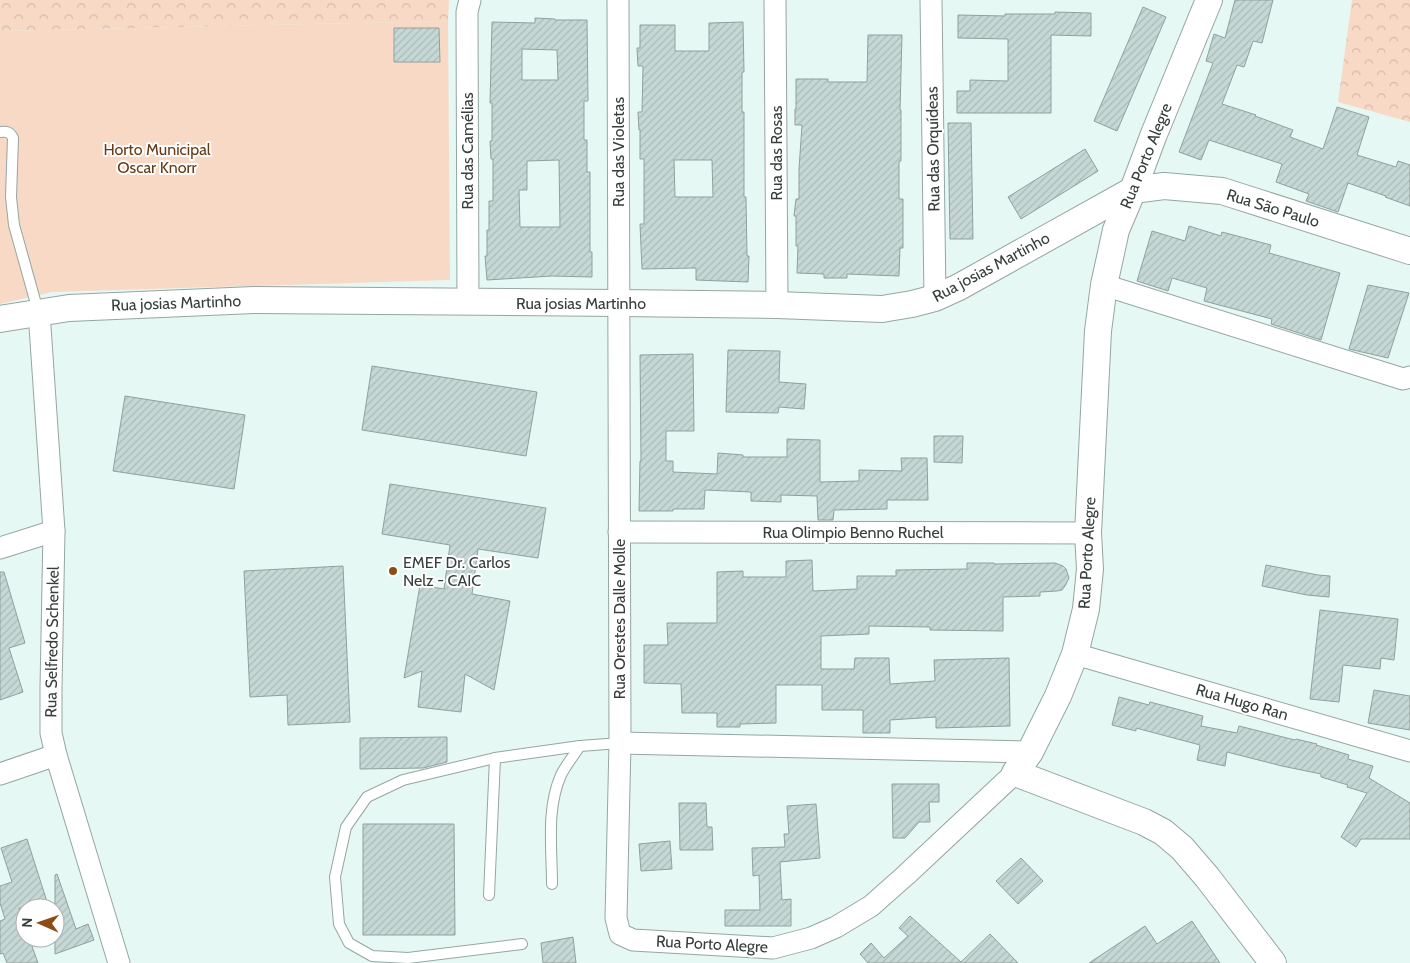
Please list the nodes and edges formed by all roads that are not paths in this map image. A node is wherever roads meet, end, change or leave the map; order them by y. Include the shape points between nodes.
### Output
1 (470, 0) edge
2 (618, 0) edge
3 (775, 0) edge
4 (931, 0) edge
5 (1209, 0) edge
6 (0, 132) edge
7 (1134, 190) junction
8 (1410, 250) edge
9 (1104, 285) junction
10 (935, 298) junction
11 (468, 303) junction
12 (619, 303) junction
13 (777, 306) junction
14 (39, 312) junction
15 (0, 319) edge
16 (1410, 377) edge
17 (54, 531) junction
18 (618, 532) junction
19 (1088, 533) junction
20 (0, 548) edge
21 (1075, 654) junction
22 (620, 743) junction
23 (580, 746) junction
24 (1410, 751) edge
25 (56, 755) junction
26 (495, 758) junction
27 (1022, 762) junction
28 (0, 774) edge
29 (552, 884) dead end
30 (489, 894) dead end
31 (620, 934) joint
32 (522, 944) dead end
33 (119, 963) edge
34 (1274, 963) edge

1 - 11 street, Rua das Camélias via 467,12
2 - 12 street, Rua das Violetas
3 - 13 street, Rua das Rosas
4 - 10 street, Rua das Orquídeas
5 - 7 street, Rua Porto Alegre
6 - 14 lane via 6,131 13,138 11,198 14,225
7 - 8 street, Rua São Paulo via 1164,186 1222,192
7 - 9 street, Rua Porto Alegre via 1116,230
7 - 10 street, Rua josias Martinho
9 - 16 street via 1403,379
9 - 19 street, Rua Porto Alegre via 1098,331
10 - 13 street, Rua josias Martinho via 882,309
11 - 12 street, Rua josias Martinho
11 - 14 street, Rua josias Martinho via 254,300
12 - 13 street, Rua josias Martinho
12 - 18 street, Rua Orestes Dalle Molle
14 - 15 street, Rua josias Martinho
14 - 17 street, Rua Selfredo Schenkel
17 - 20 street
17 - 25 street, Rua Selfredo Schenkel via 51,733
18 - 19 street, Rua Olimpio Benno Ruchel
18 - 22 street, Rua Orestes Dalle Molle
19 - 21 street, Rua Porto Alegre via 1090,569 1086,610
21 - 24 street, Rua Hugo Ran
21 - 27 street, Rua Porto Alegre via 1058,696
22 - 23 lane
22 - 27 street
22 - 31 street, Rua Orestes Dalle Molle via 616,918
23 - 26 lane
23 - 29 lane via 554,794
25 - 28 street
25 - 33 street, Rua Selfredo Schenkel
26 - 30 lane
26 - 32 lane via 403,780 367,797 346,827 344,836 335,877 339,924 349,943 372,956 408,958
27 - 31 street, Rua Porto Alegre via 871,906 811,938 773,948 633,940
27 - 34 street via 1162,832 1182,848 1207,877

